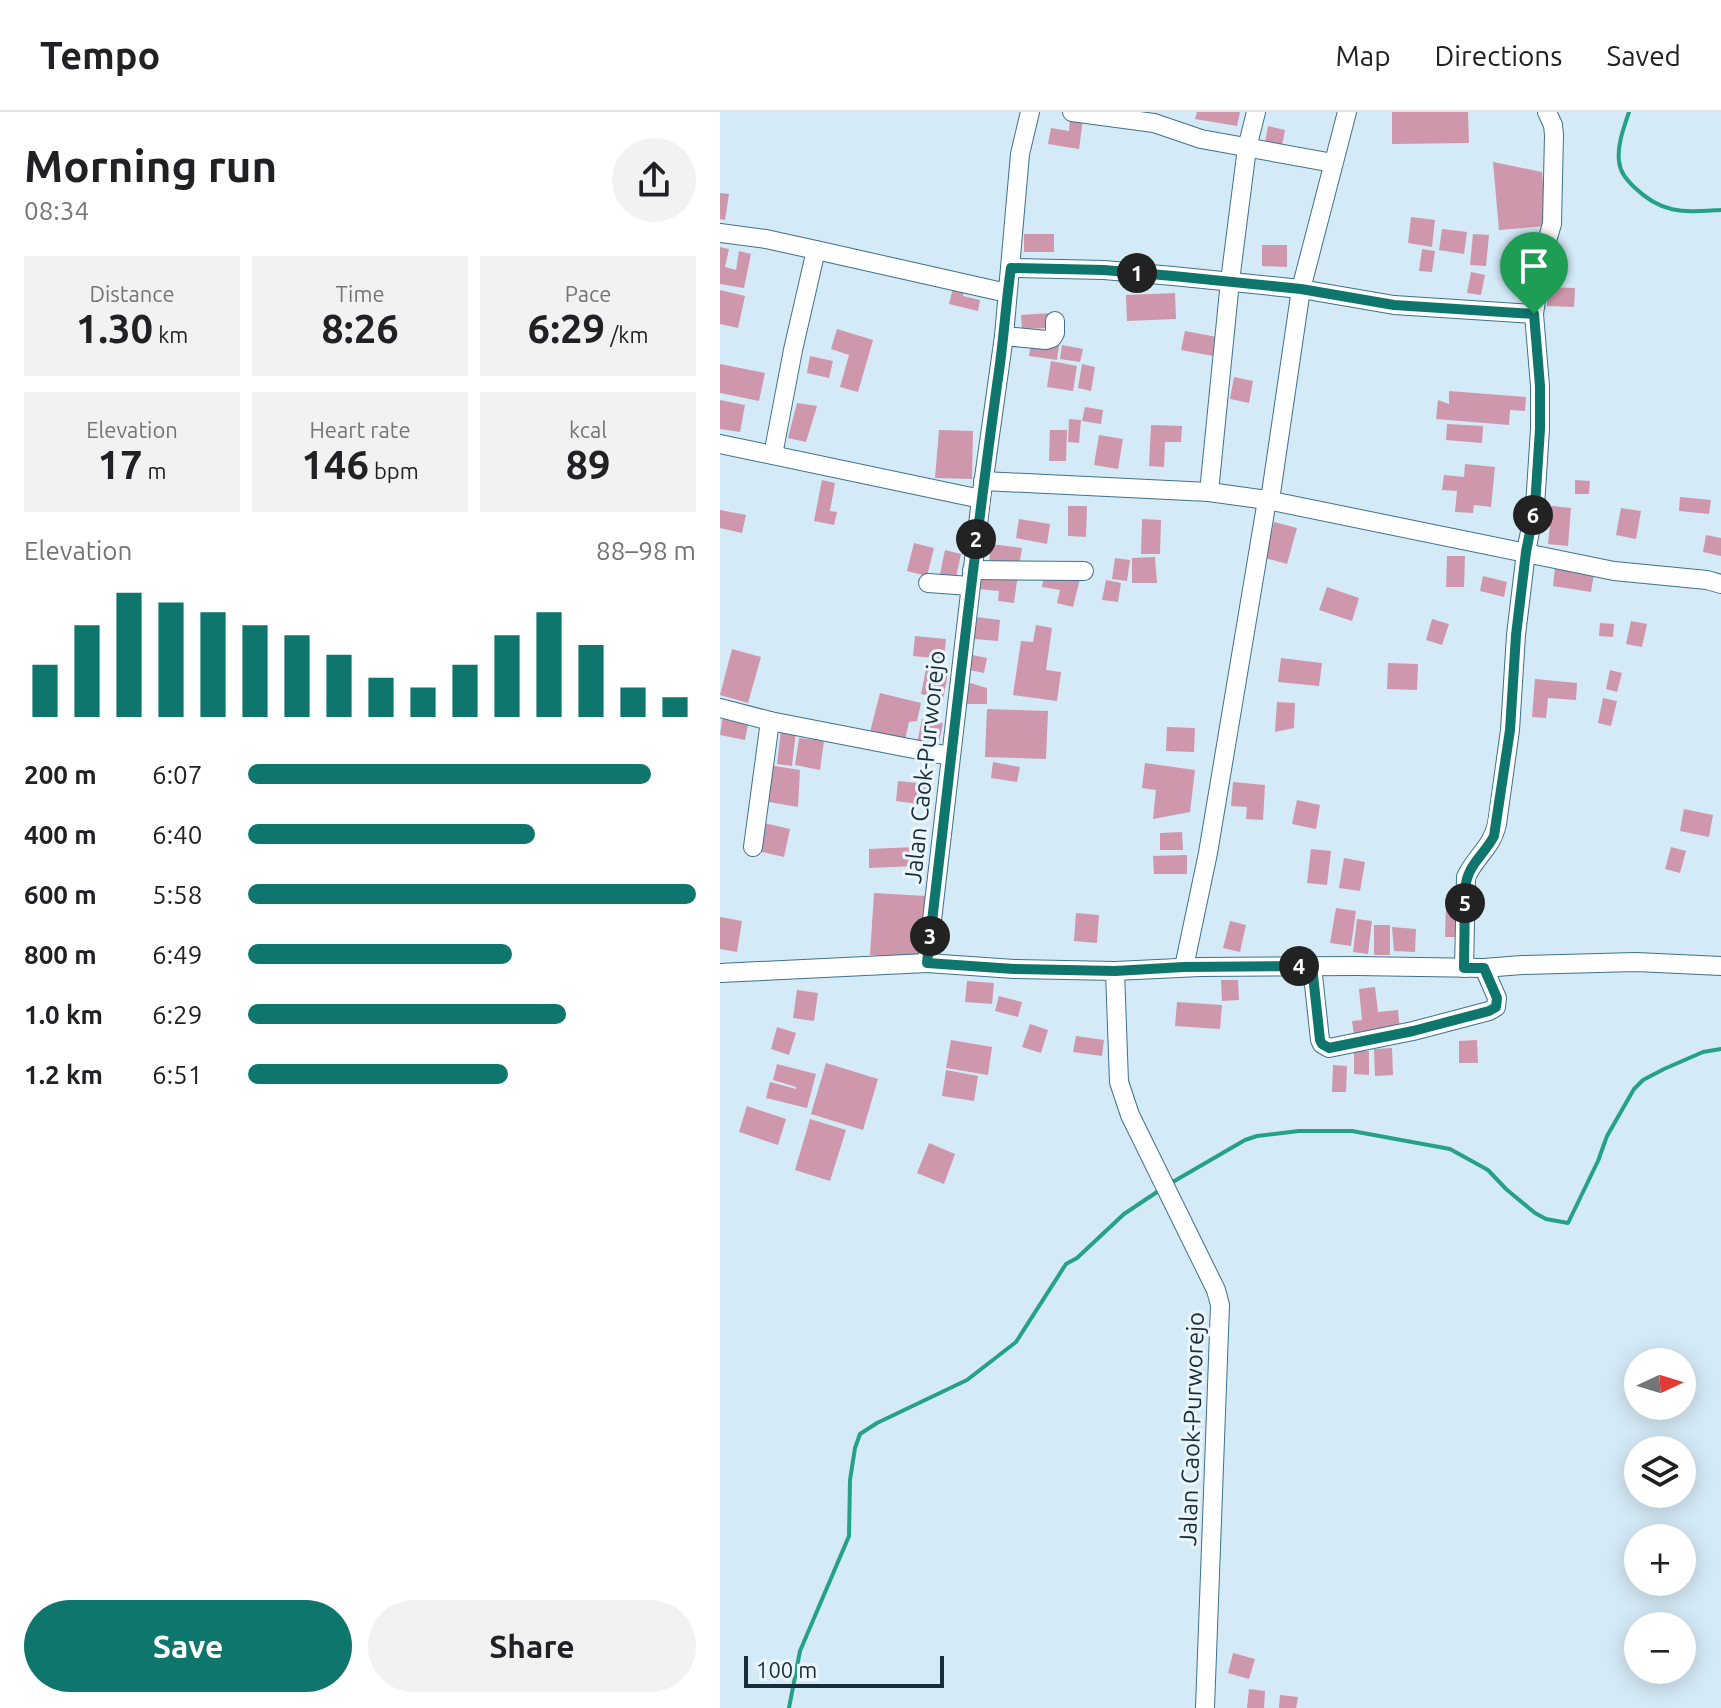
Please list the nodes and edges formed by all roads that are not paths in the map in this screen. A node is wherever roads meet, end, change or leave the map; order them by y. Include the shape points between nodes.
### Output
1 (1030, 112) edge
2 (1072, 112) edge
3 (1256, 112) edge
4 (1347, 112) edge
5 (1547, 112) edge
6 (1247, 148) junction
7 (1333, 163) junction
8 (720, 233) edge
9 (816, 250) junction
10 (1011, 268) junction
11 (1230, 281) junction
12 (1301, 289) junction
13 (1007, 293) junction
14 (1534, 314) junction
15 (1055, 321) dead end
16 (1004, 336) junction
17 (720, 444) edge
18 (773, 455) junction
19 (982, 490) junction
20 (1209, 492) junction
21 (1268, 500) junction
22 (1526, 552) junction
23 (1084, 571) dead end
24 (971, 578) junction
25 (928, 583) dead end
26 (1721, 584) edge
27 (720, 708) edge
28 (770, 721) junction
29 (950, 756) junction
30 (753, 847) dead end
31 (927, 963) junction
32 (1312, 966) junction
33 (1721, 966) edge
34 (1184, 967) junction
35 (1464, 968) junction
36 (1484, 968) junction
37 (1115, 971) junction
38 (720, 973) edge
39 (1205, 1708) edge

1 - 10 street, Jalan Caok-Purworejo via 1020,154
2 - 6 street via 1154,123
3 - 6 street
4 - 7 street
5 - 14 street via 1554,135 1554,202
6 - 7 street
6 - 11 street
7 - 12 street
8 - 9 street
9 - 13 street
9 - 18 street
10 - 11 street
10 - 13 street, Jalan Caok-Purworejo
11 - 12 street
11 - 20 street
12 - 14 street via 1394,305
12 - 21 street
13 - 16 street, Jalan Caok-Purworejo
14 - 22 street via 1540,429
15 - 16 street via 1055,333 1046,340
16 - 19 street, Jalan Caok-Purworejo
17 - 18 street
18 - 19 street
19 - 20 street
19 - 24 street, Jalan Caok-Purworejo
20 - 21 street
21 - 22 street
21 - 34 street
22 - 26 street via 1614,571
22 - 35 street via 1497,824 1489,846 1466,877
23 - 24 street
24 - 25 street
24 - 29 street, Jalan Caok-Purworejo
27 - 28 street
28 - 29 street
28 - 30 street
29 - 31 street, Jalan Caok-Purworejo
31 - 37 street
31 - 38 street
32 - 34 street
32 - 35 street
32 - 36 street via 1320,1040 1329,1048 1489,1011 1497,998
33 - 36 street via 1636,962
34 - 37 street
35 - 36 street
37 - 39 street, Jalan Caok-Purworejo via 1119,1082 1220,1305

